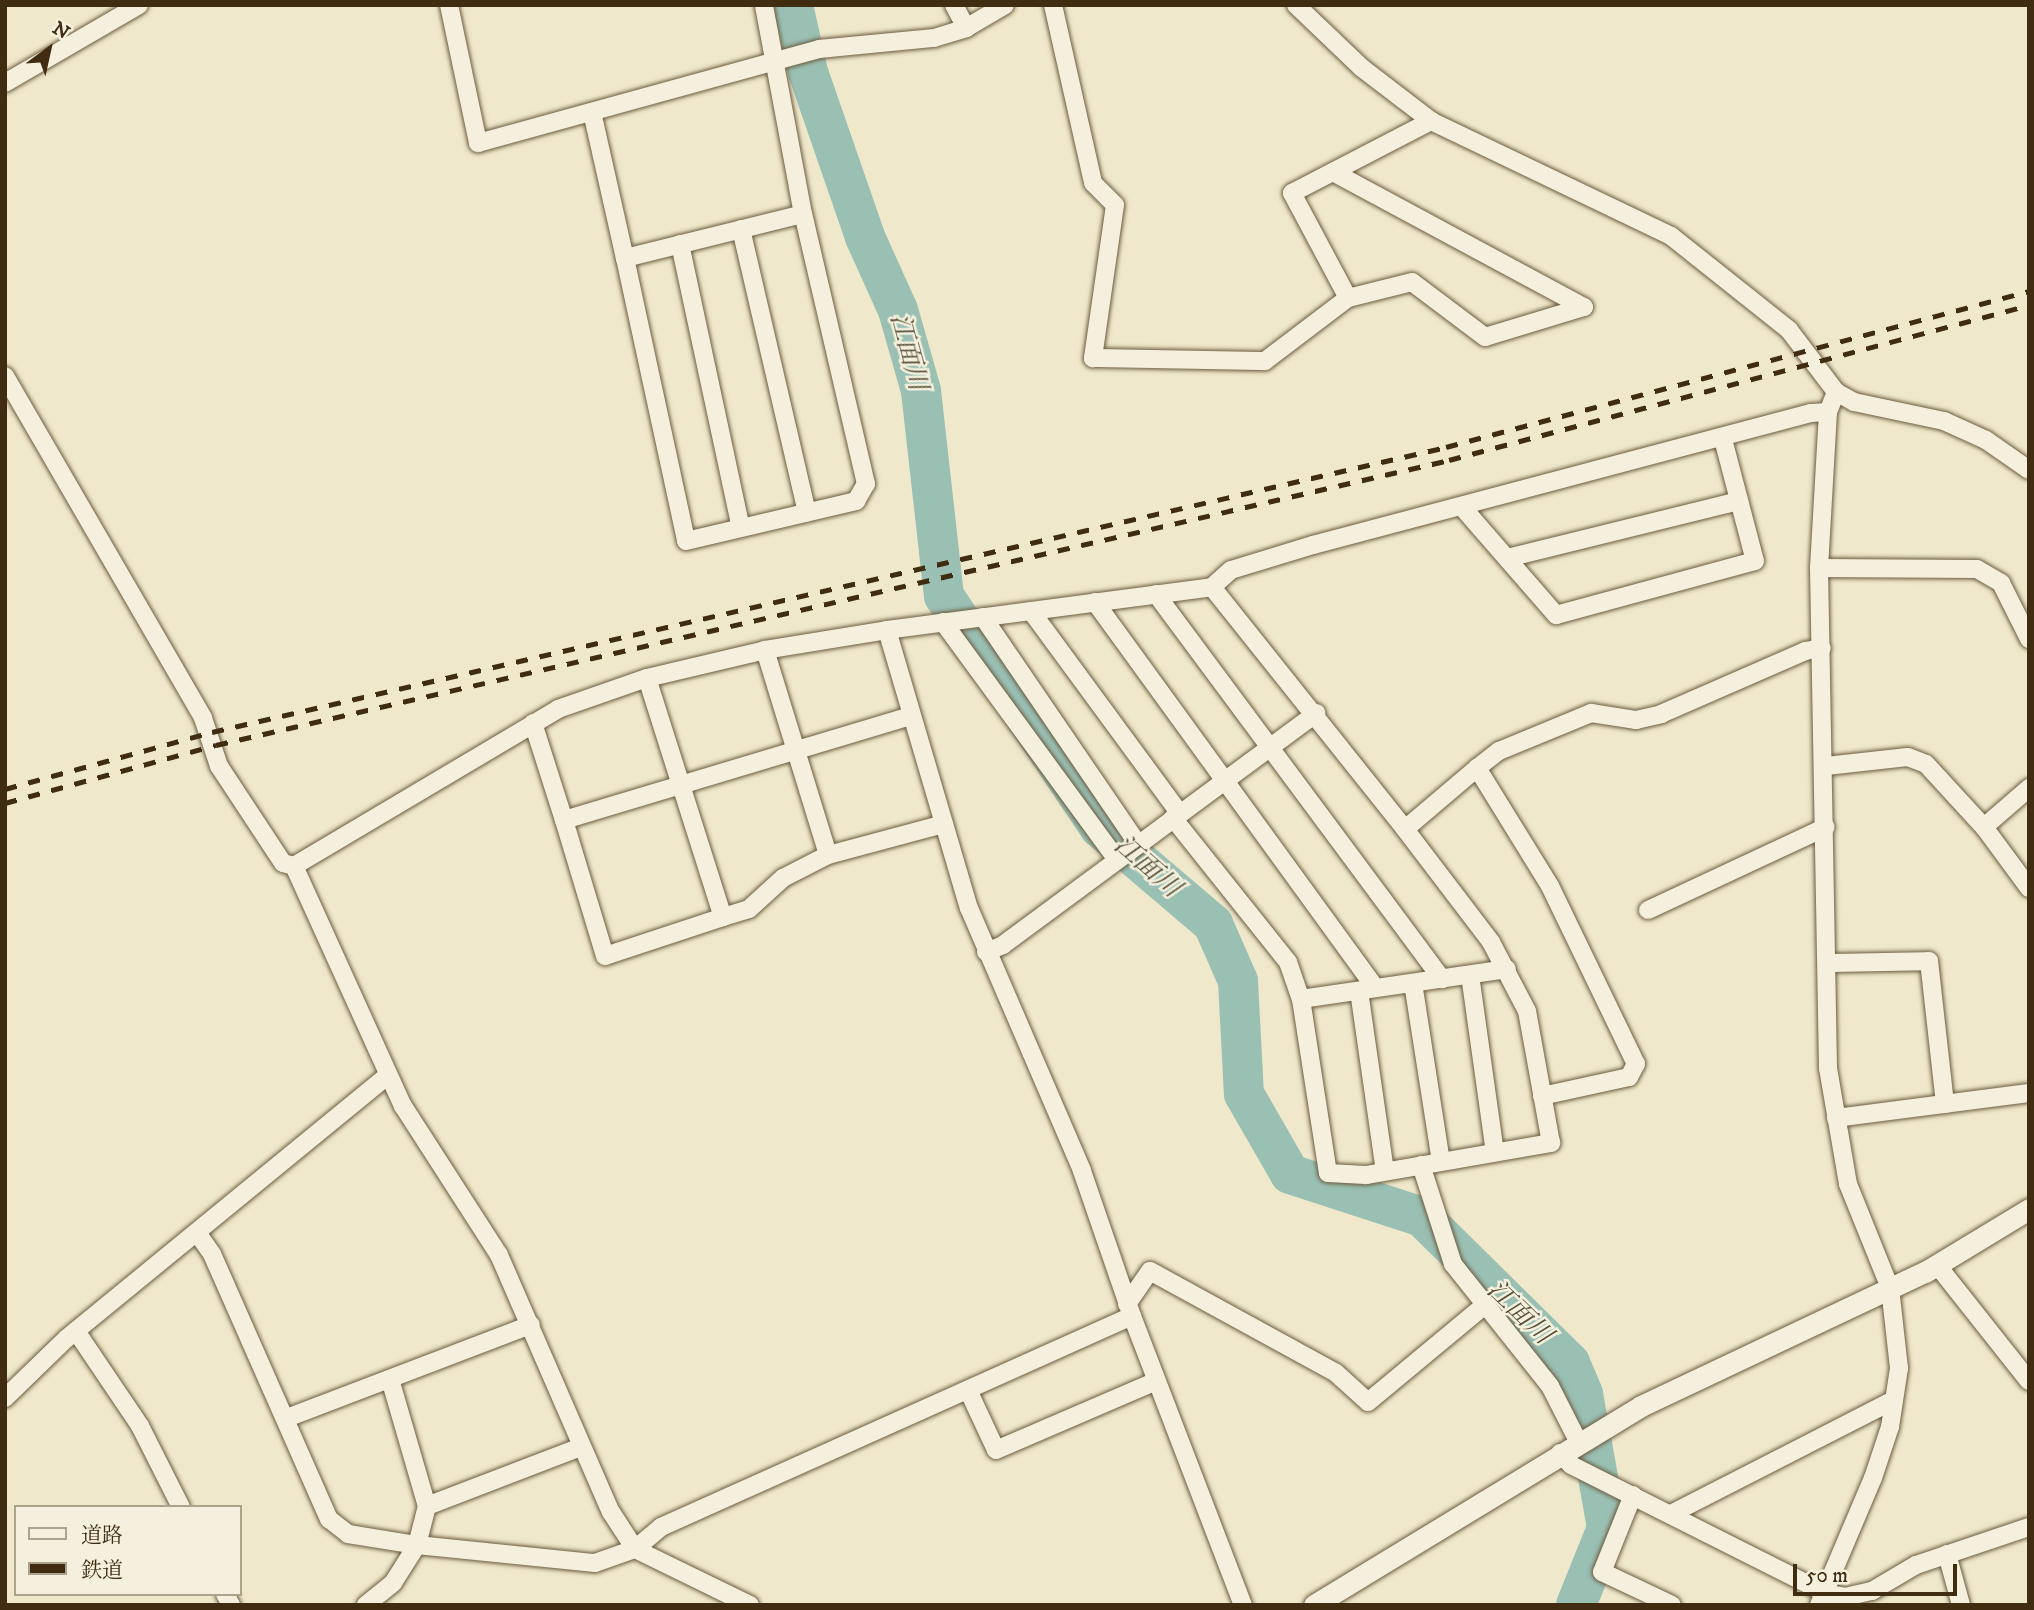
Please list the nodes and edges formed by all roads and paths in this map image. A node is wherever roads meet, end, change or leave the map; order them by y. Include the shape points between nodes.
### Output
1 (139, 5) edge
2 (449, 5) edge
3 (764, 5) edge
4 (954, 5) edge
5 (1005, 5) edge
6 (1053, 5) edge
7 (1296, 5) edge
8 (966, 28) junction
9 (784, 60) junction
10 (5, 83) edge
11 (592, 112) junction
12 (1431, 121) junction
13 (1333, 172) junction
14 (803, 214) junction
15 (741, 229) junction
16 (680, 244) junction
17 (625, 258) junction
18 (1348, 298) junction
19 (5, 376) edge
20 (1836, 392) junction
21 (1828, 412) junction
22 (1723, 439) junction
23 (2029, 470) edge
24 (1739, 501) junction
25 (1463, 508) junction
26 (807, 512) junction
27 (741, 528) junction
28 (1507, 558) junction
29 (1819, 568) junction
30 (1212, 587) junction
31 (1156, 594) junction
32 (1095, 602) junction
33 (1031, 611) junction
34 (983, 617) junction
35 (943, 622) junction
36 (887, 630) junction
37 (2029, 639) edge
38 (1822, 648) junction
39 (765, 650) junction
40 (647, 678) junction
41 (1316, 713) junction
42 (910, 716) junction
43 (533, 723) junction
44 (1269, 748) junction
45 (796, 750) junction
46 (1826, 765) junction
47 (1477, 768) junction
48 (1223, 781) junction
49 (681, 785) junction
50 (2029, 788) edge
51 (1177, 816) junction
52 (564, 820) junction
53 (944, 824) junction
54 (1826, 827) junction
55 (1984, 827) junction
56 (1405, 829) junction
57 (1137, 843) junction
58 (828, 855) junction
59 (1116, 858) junction
60 (294, 866) junction
61 (2029, 888) edge
62 (1648, 910) dead end
63 (723, 917) junction
64 (986, 952) junction
65 (1828, 963) junction
66 (1507, 969) junction
67 (1470, 975) junction
68 (1442, 979) junction
69 (1413, 983) junction
70 (1367, 990) junction
71 (1301, 999) junction
72 (387, 1076) junction
73 (2029, 1093) edge
74 (1542, 1096) junction
75 (1945, 1104) junction
76 (1836, 1118) junction
77 (1495, 1153) junction
78 (1441, 1162) junction
79 (1421, 1165) junction
80 (1385, 1171) junction
81 (2029, 1209) edge
82 (198, 1234) junction
83 (1937, 1265) junction
84 (1889, 1287) junction
85 (1486, 1304) junction
86 (1129, 1310) junction
87 (531, 1325) junction
88 (76, 1331) junction
89 (390, 1379) junction
90 (1156, 1381) junction
91 (2029, 1381) edge
92 (968, 1390) junction
93 (5, 1398) edge
94 (1894, 1400) junction
95 (287, 1418) junction
96 (1578, 1441) junction
97 (581, 1447) junction
98 (1560, 1453) junction
99 (1633, 1495) junction
100 (180, 1505) edge
101 (426, 1506) junction
102 (1671, 1514) junction
103 (2029, 1527) edge
104 (417, 1545) junction
105 (635, 1549) junction
106 (1947, 1554) junction
107 (384, 1598) edge
108 (1874, 1598) edge
109 (1822, 1599) edge
110 (366, 1605) edge
111 (750, 1605) edge
112 (1243, 1605) edge
113 (1314, 1605) edge
114 (1672, 1605) edge
115 (1961, 1605) edge

1 - 10 street
2 - 11 street via 478,143
3 - 9 street
4 - 8 street
5 - 8 street
6 - 18 street via 1093,183 1115,205 1093,358 1265,361
7 - 12 street via 1362,68
8 - 9 street via 934,38 819,49
9 - 11 street
9 - 14 street
11 - 17 street
12 - 13 street
12 - 20 street via 1671,236 1789,330
13 - 18 street via 1292,193
13 - 18 street via 1584,307 1485,337 1412,282
14 - 15 street
14 - 26 street via 866,484 856,501
15 - 16 street
15 - 26 street
16 - 17 street
16 - 27 street
17 - 27 street via 686,541
19 - 60 street via 203,718 219,766 283,863
20 - 21 street
20 - 23 street via 1854,402 1944,421 1986,440
21 - 22 street
21 - 29 street
22 - 24 street
22 - 25 street
24 - 28 street
24 - 28 street via 1755,561 1556,615
25 - 28 street
25 - 30 street via 1231,570
26 - 27 street
29 - 37 street via 1977,569 2001,583
29 - 38 street
30 - 31 street
30 - 41 street
31 - 32 street
31 - 44 street
32 - 33 street
32 - 48 street
33 - 34 street
33 - 51 street
34 - 35 street
34 - 57 street
35 - 36 street
35 - 59 street
36 - 39 street
36 - 42 street
38 - 46 street
38 - 47 street via 1661,714 1636,720 1591,713 1499,751
39 - 40 street
39 - 45 street
40 - 43 street via 558,709
40 - 49 street
41 - 44 street
41 - 56 street
42 - 45 street
42 - 53 street
43 - 52 street
43 - 60 street
44 - 48 street
44 - 68 street
45 - 49 street
45 - 58 street
46 - 54 street
46 - 55 street via 1908,757 1943,779
47 - 56 street
47 - 74 street via 1550,886 1636,1064 1629,1077
48 - 51 street
48 - 70 street
49 - 52 street
49 - 63 street
50 - 55 street
51 - 57 street
51 - 71 street via 1288,962
52 - 63 street via 605,956
53 - 58 street
53 - 64 street
54 - 62 street
54 - 65 street
55 - 61 street
56 - 66 street
57 - 59 street
58 - 63 street via 783,878 749,909
59 - 64 street via 1003,945
60 - 72 street
64 - 86 street via 1082,1171
65 - 75 street via 1929,961
65 - 76 street via 1828,1068
66 - 67 street
66 - 74 street via 1527,1011
67 - 68 street
67 - 77 street
68 - 69 street
69 - 70 street
69 - 78 street
70 - 71 street
70 - 80 street
71 - 80 street via 1328,1172
72 - 82 street
72 - 87 street via 499,1255
73 - 75 street
74 - 77 street via 1551,1143
75 - 76 street
76 - 84 street via 1848,1184
77 - 78 street
78 - 79 street
79 - 80 street
79 - 85 street via 1453,1264
81 - 83 street
82 - 88 street
82 - 95 street via 212,1254
83 - 84 street
83 - 91 street
84 - 94 street via 1898,1329
84 - 96 street
85 - 86 street via 1368,1402 1336,1373 1150,1271
85 - 96 street via 1550,1386
86 - 90 street
86 - 92 street
87 - 89 street
87 - 97 street
88 - 93 street
88 - 100 street via 140,1426
89 - 95 street
89 - 101 street
90 - 92 street via 996,1450
90 - 112 street
92 - 105 street via 661,1527
94 - 102 street
94 - 109 street via 1874,1478
95 - 104 street via 329,1519 348,1534
96 - 98 street
97 - 101 street
97 - 105 street via 611,1513
98 - 99 street via 1571,1465
98 - 113 street
99 - 102 street
99 - 114 street via 1602,1572
101 - 104 street
102 - 109 street
103 - 106 street
104 - 105 street via 595,1563
104 - 107 street
105 - 111 street
106 - 108 street via 1916,1564
106 - 115 street
107 - 110 street
108 - 109 street

